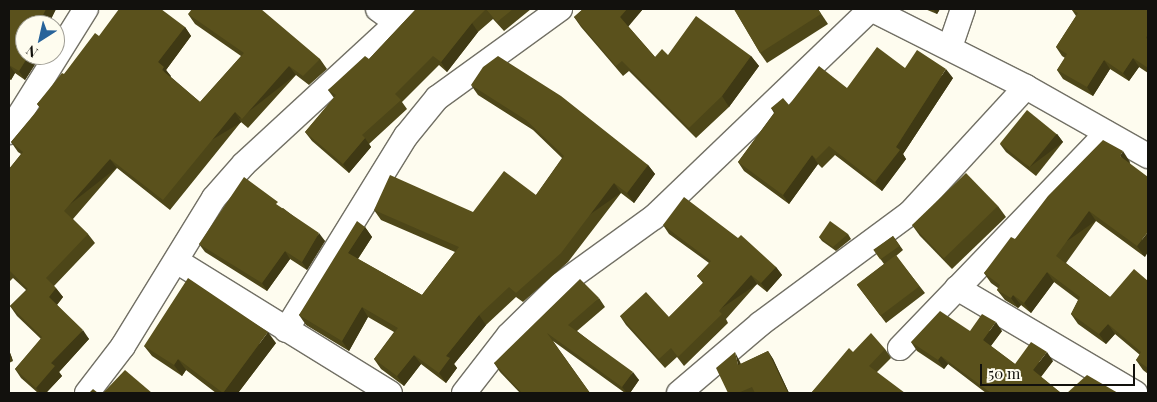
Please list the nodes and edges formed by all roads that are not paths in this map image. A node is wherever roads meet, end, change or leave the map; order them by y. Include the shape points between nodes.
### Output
1 (86, 9) edge
2 (560, 9) edge
3 (871, 9) edge
4 (963, 9) edge
5 (395, 13) edge
6 (950, 48) junction
7 (1026, 87) junction
8 (9, 132) edge
9 (1107, 132) junction
10 (1148, 156) edge
11 (178, 262) junction
12 (958, 288) junction
13 (286, 330) junction
14 (900, 348) dead end
15 (87, 393) edge
16 (390, 393) edge
17 (464, 393) edge
18 (679, 393) edge
19 (1135, 393) edge

1 - 8 street
2 - 13 street via 437,98 406,136
3 - 6 street
3 - 17 street via 654,218 560,285 509,335
4 - 6 street
5 - 11 street via 214,198
6 - 7 street
7 - 9 street
7 - 18 street via 910,213 760,324
9 - 10 street
9 - 12 street
11 - 13 street
11 - 15 street via 123,346
12 - 14 street
12 - 19 street
13 - 16 street

